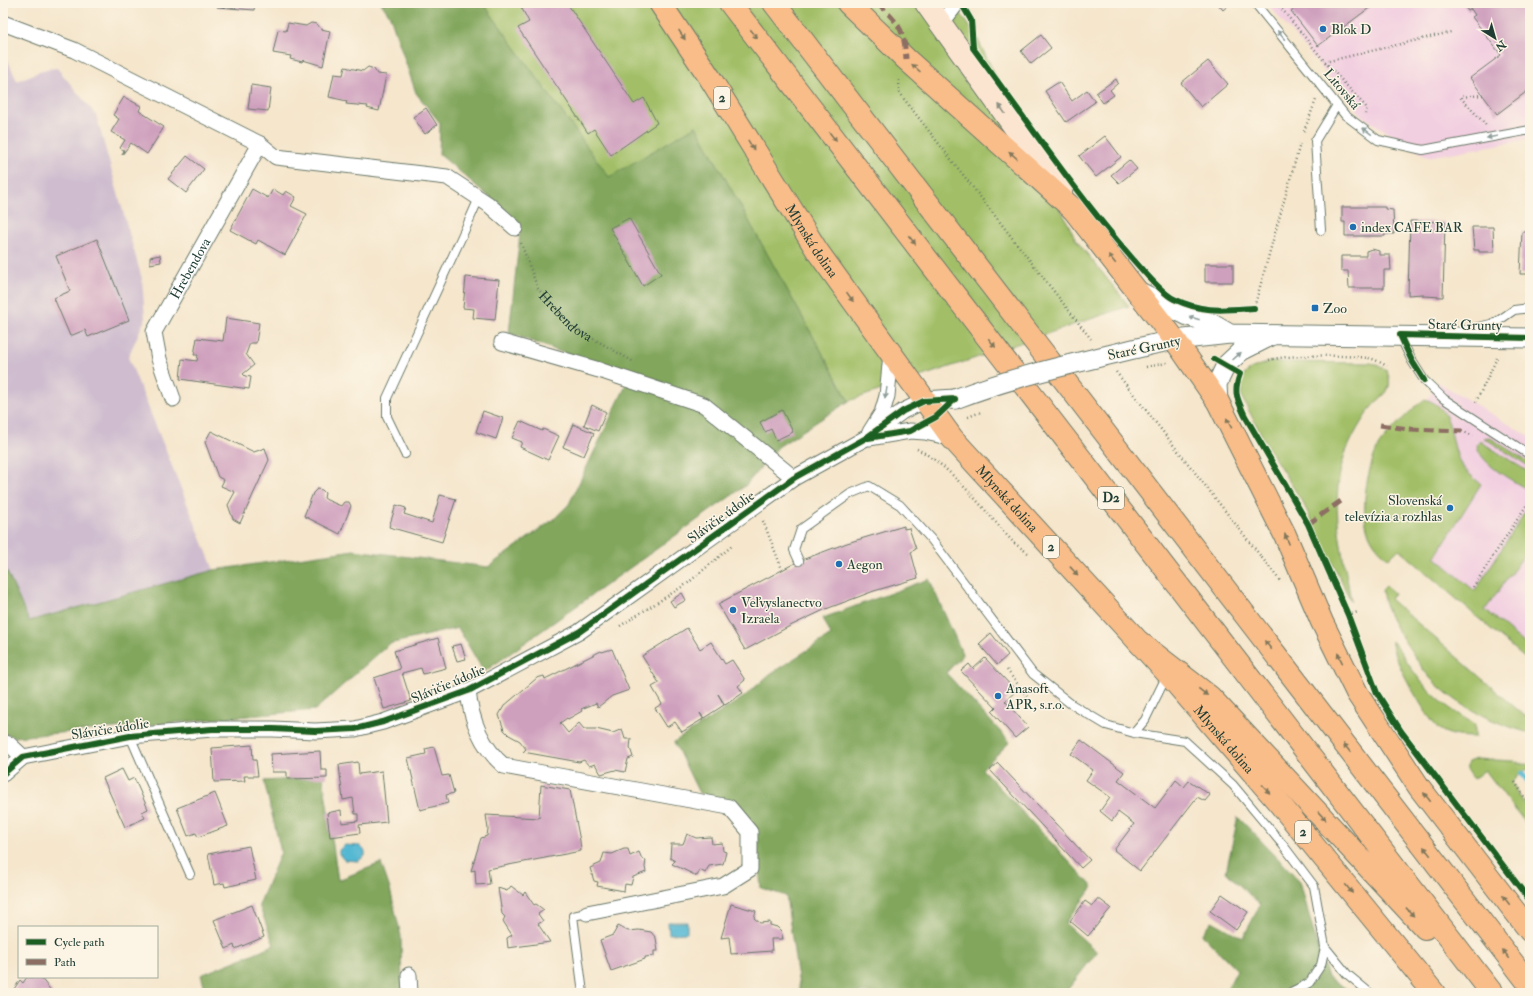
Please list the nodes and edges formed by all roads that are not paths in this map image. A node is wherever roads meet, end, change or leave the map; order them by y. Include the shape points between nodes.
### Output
1 (660, 3) edge
2 (730, 3) edge
3 (774, 3) edge
4 (848, 3) edge
5 (926, 3) edge
6 (957, 3) edge
7 (1255, 3) edge
8 (3, 23) edge
9 (941, 24) junction
10 (1337, 105) junction
11 (1530, 130) edge
12 (260, 144) junction
13 (478, 198) junction
14 (1073, 210) junction
15 (516, 228) road end
16 (1320, 230) dead end
17 (1136, 290) junction
18 (1530, 308) edge
19 (1230, 334) junction
20 (1276, 334) junction
21 (1400, 335) junction
22 (1439, 336) junction
23 (1530, 338) edge
24 (1175, 340) junction
25 (502, 342) dead end
26 (891, 354) junction
27 (173, 399) dead end
28 (1218, 402) junction
29 (930, 409) junction
30 (910, 431) junction
31 (866, 438) junction
32 (952, 438) junction
33 (405, 454) dead end
34 (1530, 455) edge
35 (794, 478) junction
36 (800, 561) dead end
37 (1139, 642) junction
38 (1168, 674) junction
39 (468, 691) junction
40 (1134, 733) junction
41 (130, 736) junction
42 (3, 742) edge
43 (23, 757) junction
44 (3, 774) edge
45 (190, 874) dead end
46 (586, 913) joint
47 (1530, 931) edge
48 (1325, 947) junction
49 (409, 976) dead end
50 (1530, 985) edge
51 (1291, 992) dead end
52 (410, 993) edge
53 (583, 993) edge
54 (1370, 993) edge
55 (1434, 993) edge
56 (1486, 993) edge
57 (1492, 993) edge

1 -> 26 main road, Mlynská dolina / 2 via 710,78 818,252
2 -> 57 main road, D2
50 -> 3 main road, D2
14 -> 4 main road
5 - 9 main road
6 - 9 street
10 -> 7 lane, Litovská
8 - 12 street via 74,50
14 -> 9 main road
11 -> 10 lane, Litovská via 1423,150 1378,140 1345,116
10 - 16 lane via 1315,141
12 - 13 street via 276,157 447,177
12 - 27 street, Hrebendova via 154,332 159,359
13 - 15 street
13 - 33 lane via 387,398 387,417
17 -> 14 main road
19 -> 17 street
17 - 24 main road
18 - 22 lane via 1514,310 1495,323
19 - 20 street, Staré Grunty
19 - 24 street, Staré Grunty
20 - 21 street, Staré Grunty
28 -> 20 street via 1217,384 1226,365 1241,352
21 - 22 street, Staré Grunty
21 - 34 lane via 1412,361 1429,385 1450,403
22 - 23 street, Staré Grunty
24 - 28 main road
24 - 29 street, Staré Grunty, bridge via 1044,370 993,385
25 - 35 street via 599,370 704,405
26 - 29 main road, Mlynská dolina / 2
26 -> 31 street, Slávičie údolie via 887,396 882,413
47 -> 28 main road via 1419,787 1357,693 1322,622 1285,535
29 - 30 street, Slávičie údolie
29 - 31 street, Slávičie údolie via 903,411
29 - 32 main road, Mlynská dolina / 2
30 - 31 street, Slávičie údolie
30 - 32 street, Slávičie údolie
31 - 35 street, Slávičie údolie
32 -> 37 main road, Mlynská dolina / 2
35 - 39 street, Slávičie údolie via 580,632
36 - 40 lane via 794,550 801,529 850,494 869,486 900,505 931,539 1033,674 1071,704 1106,725
37 - 38 main road, Mlynská dolina / 2
37 -> 56 main road via 1210,697
38 - 40 lane via 1145,720
38 -> 55 main road, Mlynská dolina / 2 via 1279,803
39 - 41 street, Slávičie údolie via 383,722 355,729 212,729
39 - 46 street via 477,729 493,756 504,766 728,807 750,832 750,869 723,886
40 - 48 lane via 1185,741 1233,785 1314,886
41 - 43 street, Slávičie údolie
41 - 45 lane
42 - 43 street
43 - 44 street, Slávičie údolie
46 - 53 lane via 573,916
48 - 51 lane via 1321,965 1309,982
48 - 54 lane via 1347,974
49 - 52 street

